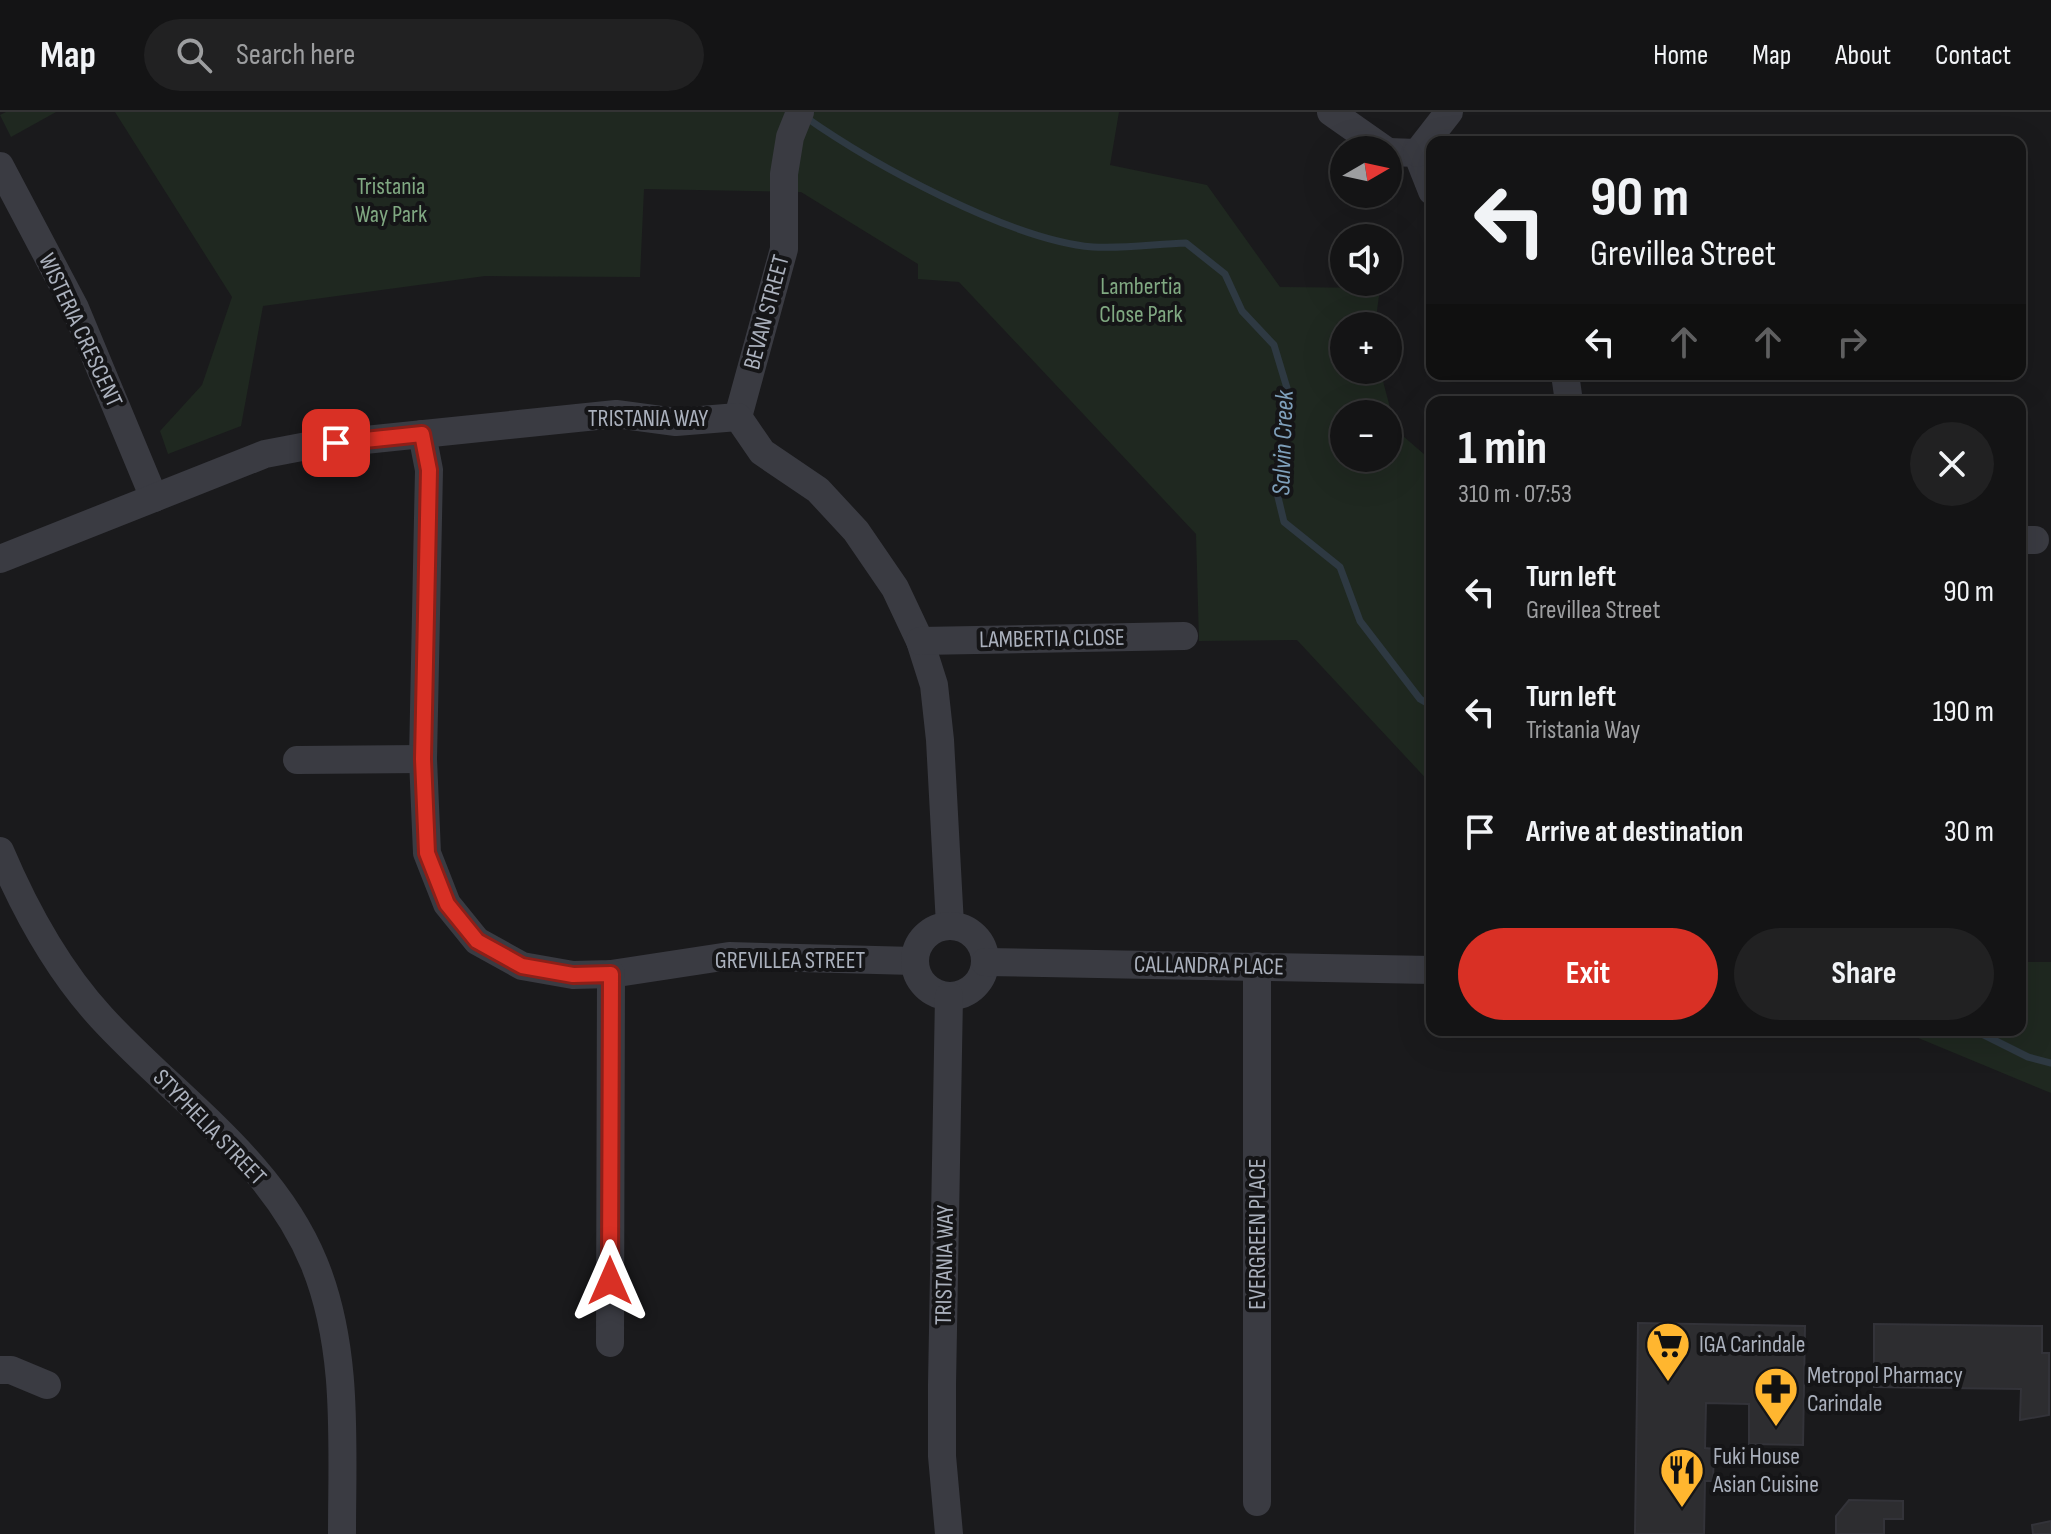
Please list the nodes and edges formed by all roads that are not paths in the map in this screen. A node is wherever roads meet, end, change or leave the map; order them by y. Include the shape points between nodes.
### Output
1 (1331, 112) edge
2 (1449, 112) edge
3 (795, 124) edge
4 (1365, 136) edge
5 (1430, 136) edge
6 (1426, 141) edge
7 (1402, 152) edge
8 (1417, 153) junction
9 (0, 166) edge
10 (1426, 176) edge
11 (738, 417) junction
12 (422, 434) junction
13 (154, 498) junction
14 (0, 559) edge
15 (1184, 636) dead end
16 (920, 641) junction
17 (423, 759) junction
18 (297, 760) dead end
19 (3, 867) edge
20 (950, 925) junction
21 (914, 961) junction
22 (985, 962) junction
23 (1257, 966) junction
24 (1426, 970) edge
25 (611, 974) junction
26 (949, 996) junction
27 (610, 1343) dead end
28 (0, 1370) edge
29 (47, 1385) dead end
30 (1257, 1502) dead end
31 (342, 1534) edge
32 (949, 1534) edge

1 - 4 street
2 - 5 street
3 - 11 street, BEVAN STREET via 784,174 784,249
6 - 8 street
7 - 8 street
8 - 10 street
9 - 13 street, WISTERIA CRESCENT via 75,308
11 - 12 street, TRISTANIA WAY via 676,422 616,414
11 - 16 street, TRISTANIA WAY via 762,452 818,490 856,531 895,588
12 - 13 street, TRISTANIA WAY via 265,454
12 - 17 street, GREVILLEA STREET via 429,470
13 - 14 street, TRISTANIA WAY
15 - 16 street, LAMBERTIA CLOSE
16 - 20 street, TRISTANIA WAY via 934,685 940,740
17 - 18 street
17 - 25 street, GREVILLEA STREET via 427,853 447,904 477,941 522,966 573,975
19 - 31 street, STYPHELIA STREET via 56,960 100,1016 252,1165 299,1232 315,1264 334,1335 342,1396
20 - 21 street via 924,935
20 - 22 street via 976,935
21 - 25 street, GREVILLEA STREET via 729,956
21 - 26 street via 924,986
22 - 23 street, CALLANDRA PLACE
22 - 26 street via 974,987
23 - 24 street, CALLANDRA PLACE
23 - 30 street, EVERGREEN PLACE
25 - 27 street
26 - 32 street, TRISTANIA WAY via 942,1385
28 - 29 street

